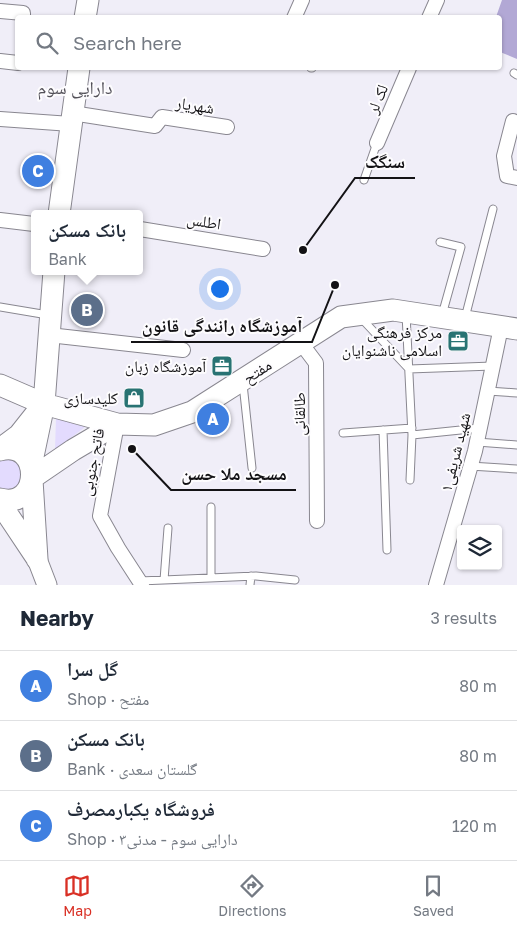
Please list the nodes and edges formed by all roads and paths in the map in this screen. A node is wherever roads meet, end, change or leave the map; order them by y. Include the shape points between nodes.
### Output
1 (88, 0) edge
2 (302, 0) edge
3 (437, 0) edge
4 (0, 12) edge
5 (23, 15) edge
6 (86, 15) edge
7 (295, 15) edge
8 (430, 15) edge
9 (0, 61) edge
10 (15, 63) edge
11 (79, 70) edge
12 (408, 70) edge
13 (0, 119) edge
14 (72, 119) junction
15 (515, 122) edge
16 (227, 127) dead end
17 (377, 143) joint
18 (517, 178) edge
19 (364, 180) dead end
20 (60, 210) edge
21 (493, 210) dead end
22 (0, 220) edge
23 (31, 224) edge
24 (143, 229) edge
25 (440, 242) dead end
26 (263, 249) dead end
27 (54, 275) edge
28 (0, 307) edge
29 (406, 312) junction
30 (358, 314) junction
31 (441, 318) junction
32 (464, 321) junction
33 (50, 325) junction
34 (509, 328) edge
35 (301, 343) junction
36 (183, 350) dead end
37 (493, 366) junction
38 (409, 369) junction
39 (243, 380) junction
40 (0, 385) edge
41 (488, 391) junction
42 (517, 393) edge
43 (44, 404) junction
44 (117, 424) junction
45 (480, 428) junction
46 (383, 430) junction
47 (412, 432) junction
48 (342, 433) dead end
49 (477, 442) junction
50 (517, 445) edge
51 (0, 449) edge
52 (470, 466) junction
53 (252, 468) dead end
54 (517, 469) edge
55 (32, 475) junction
56 (410, 480) dead end
57 (0, 499) edge
58 (0, 503) edge
59 (212, 507) dead end
60 (317, 521) dead end
61 (168, 528) dead end
62 (387, 550) dead end
63 (38, 558) junction
64 (251, 576) junction
65 (211, 578) junction
66 (164, 580) junction
67 (295, 580) dead end
68 (141, 583) edge
69 (46, 585) edge
70 (250, 585) edge
71 (436, 585) edge

1 - 6 main road
2 - 7 street
3 - 8 street
4 - 5 street
9 - 10 street
11 - 14 main road
12 - 17 street, لک لر
13 - 14 street
14 - 16 street, شهریار via 155,126 162,117
14 - 20 main road
15 - 18 street via 504,156 508,176
17 - 19 lane
21 - 32 lane
22 - 23 street
24 - 26 street, اطلس
25 - 31 lane via 461,247
27 - 33 main road
28 - 33 lane
29 - 30 main road, مفتح via 393,310
29 - 31 main road, مفتح
29 - 38 lane
30 - 35 main road, مفتح via 341,317
30 - 38 lane
31 - 32 main road, مفتح
32 - 34 main road, مفتح
33 - 36 street
33 - 43 main road
34 - 37 street, شهید شریفی۱
35 - 39 main road, مفتح
35 - 60 street, طالقانی via 316,363
37 - 38 lane
37 - 41 street, شهید شریفی۱
38 - 47 lane
39 - 44 main road, مفتح via 192,412 154,425
39 - 53 lane
40 - 43 main road, مفتح
41 - 42 lane
41 - 45 street, شهید شریفی۱
43 - 44 main road, مفتح
43 - 51 main road via 19,435
43 - 55 main road
44 - 55 main road
44 - 68 street, فاتح جنوبی via 100,516
45 - 47 lane
45 - 49 street, شهید شریفی۱
46 - 47 lane
46 - 48 lane
46 - 62 lane
47 - 56 lane
49 - 50 lane
49 - 52 street, شهید شریفی۱
51 - 55 main road via 21,453 27,458
52 - 54 lane
52 - 71 street, شهید شریفی۱
55 - 57 main road via 29,487 19,498
55 - 63 main road
58 - 63 main road
59 - 65 lane
61 - 66 lane
63 - 69 main road
64 - 65 lane
64 - 67 lane
64 - 70 lane
65 - 66 lane
66 - 68 lane

